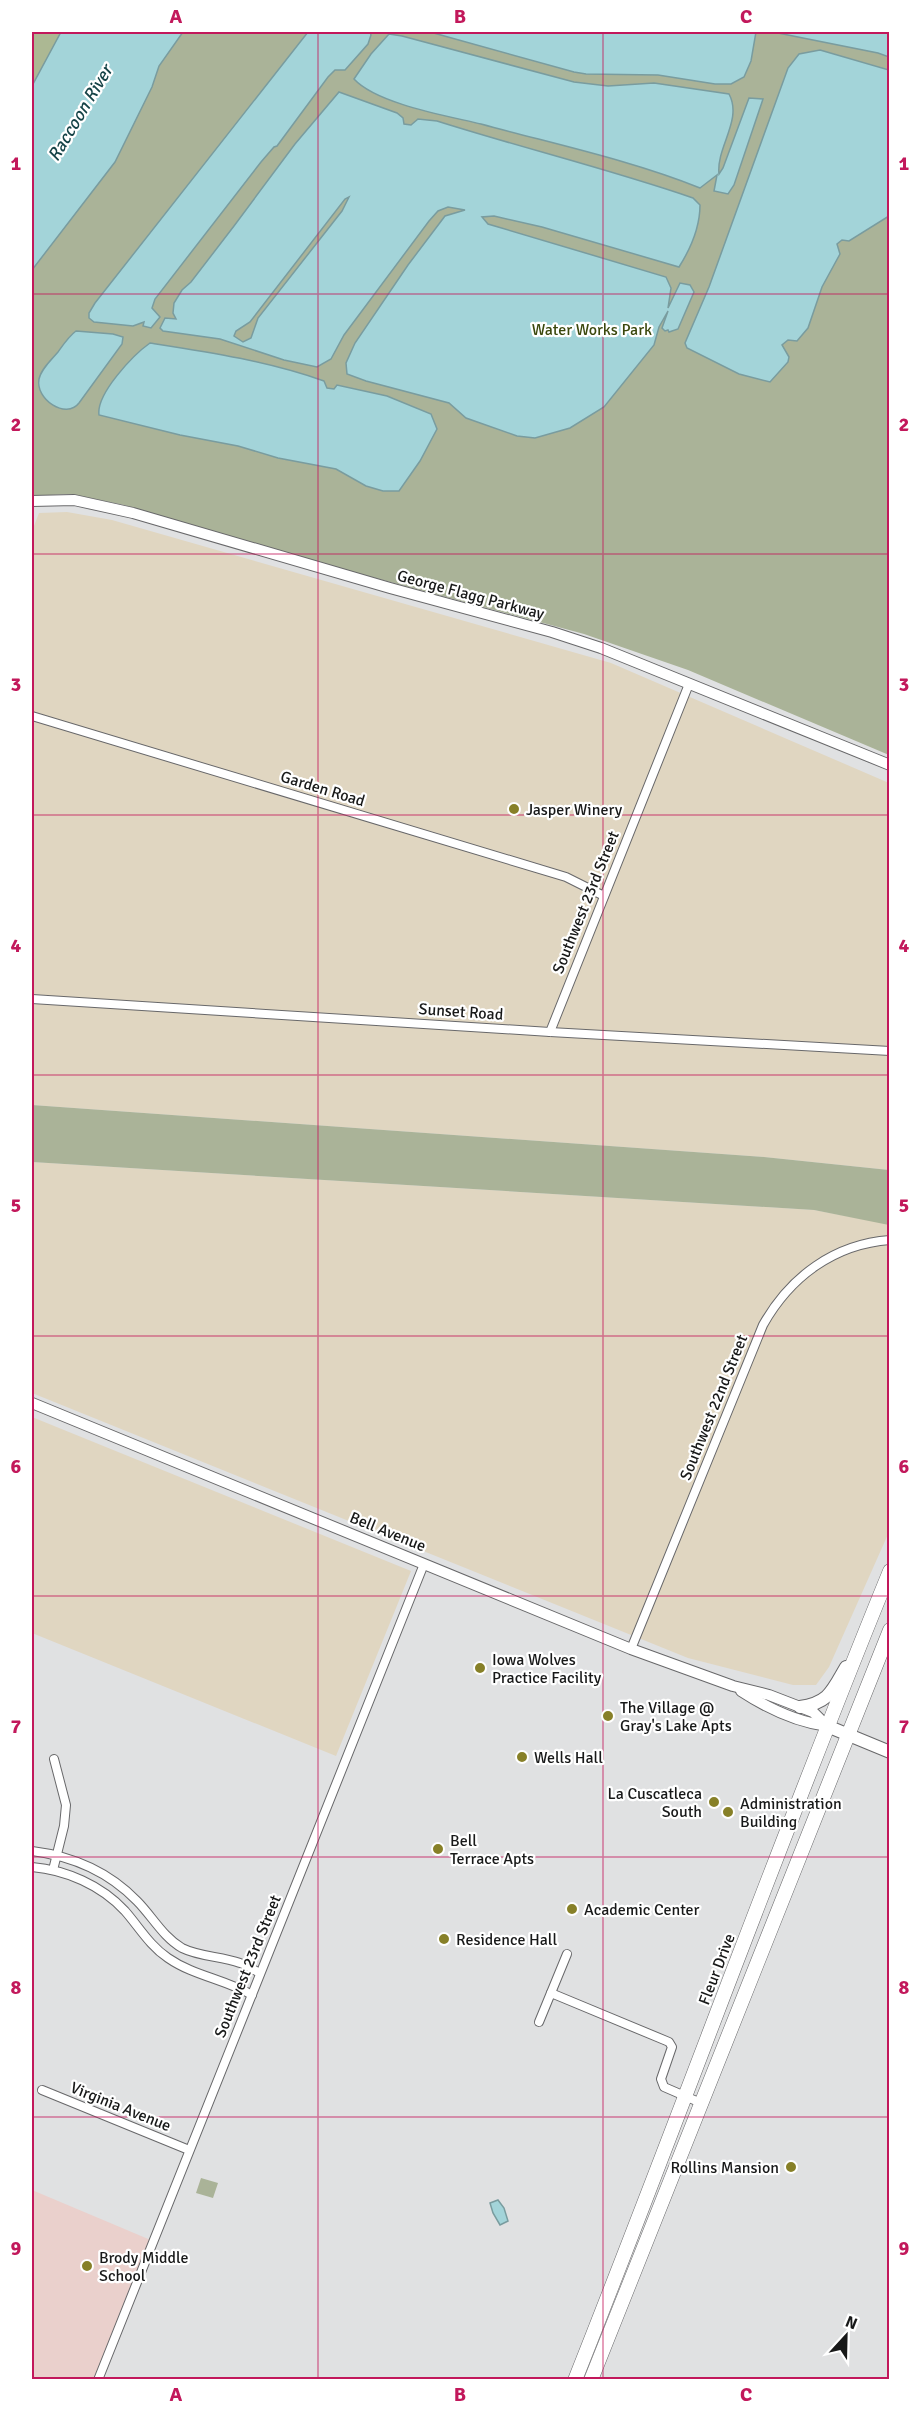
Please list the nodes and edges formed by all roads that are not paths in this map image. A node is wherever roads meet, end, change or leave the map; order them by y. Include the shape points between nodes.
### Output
1 (32, 501) edge
2 (689, 684) junction
3 (32, 716) edge
4 (890, 765) edge
5 (604, 896) junction
6 (32, 999) edge
7 (550, 1032) junction
8 (890, 1051) edge
9 (890, 1240) edge
10 (32, 1403) edge
11 (424, 1564) junction
12 (890, 1571) edge
13 (890, 1630) edge
14 (860, 1643) junction
15 (631, 1649) junction
16 (733, 1686) junction
17 (800, 1707) junction
18 (827, 1726) junction
19 (847, 1734) junction
20 (890, 1752) edge
21 (54, 1759) dead end
22 (32, 1851) edge
23 (56, 1854) junction
24 (32, 1867) edge
25 (53, 1870) junction
26 (156, 1923) junction
27 (144, 1934) junction
28 (567, 1954) dead end
29 (260, 1973) junction
30 (552, 1993) junction
31 (252, 1995) junction
32 (539, 2022) dead end
33 (42, 2090) dead end
34 (686, 2097) junction
35 (701, 2103) junction
36 (189, 2150) junction
37 (98, 2379) edge
38 (575, 2379) edge
39 (591, 2379) edge

1 - 2 street, George Flagg Parkway via 74,500 133,513 552,632
2 - 4 street, George Flagg Parkway
2 - 5 street, Southwest 23rd Street
3 - 5 street, Garden Road via 566,877
5 - 7 street, Southwest 23rd Street
6 - 7 street, Sunset Road
7 - 8 street, Sunset Road
9 - 15 street, Southwest 22nd Street via 858,1244 829,1257 790,1286 771,1311
10 - 11 street, Bell Avenue
11 - 15 street, Bell Avenue
11 - 29 street, Southwest 23rd Street
12 - 14 main road, Fleur Drive
13 - 19 main road
14 - 17 main road via 830,1695 815,1705
14 - 18 main road, Fleur Drive
15 - 16 street, Bell Avenue
16 - 17 street, Bell Avenue
16 - 18 street, Bell Avenue via 762,1705 809,1724
17 - 18 street, Bell Avenue via 813,1712
18 - 19 main road, Bell Avenue
18 - 34 main road, Fleur Drive
19 - 20 main road, Bell Avenue
19 - 35 main road
21 - 23 street via 66,1805
22 - 23 street
23 - 25 street
23 - 26 street via 110,1879
24 - 25 street
25 - 27 street via 81,1879 103,1893
26 - 27 street
26 - 29 street via 182,1947 241,1963
27 - 31 street via 164,1956 183,1969 222,1980
28 - 30 street
29 - 31 street, Southwest 23rd Street
30 - 32 street
30 - 34 street via 669,2042 672,2048 661,2079 664,2087
31 - 36 street, Southwest 23rd Street
33 - 36 street, Virginia Avenue
34 - 35 street
34 - 38 main road, Fleur Drive
35 - 39 main road
36 - 37 street, Southwest 23rd Street

